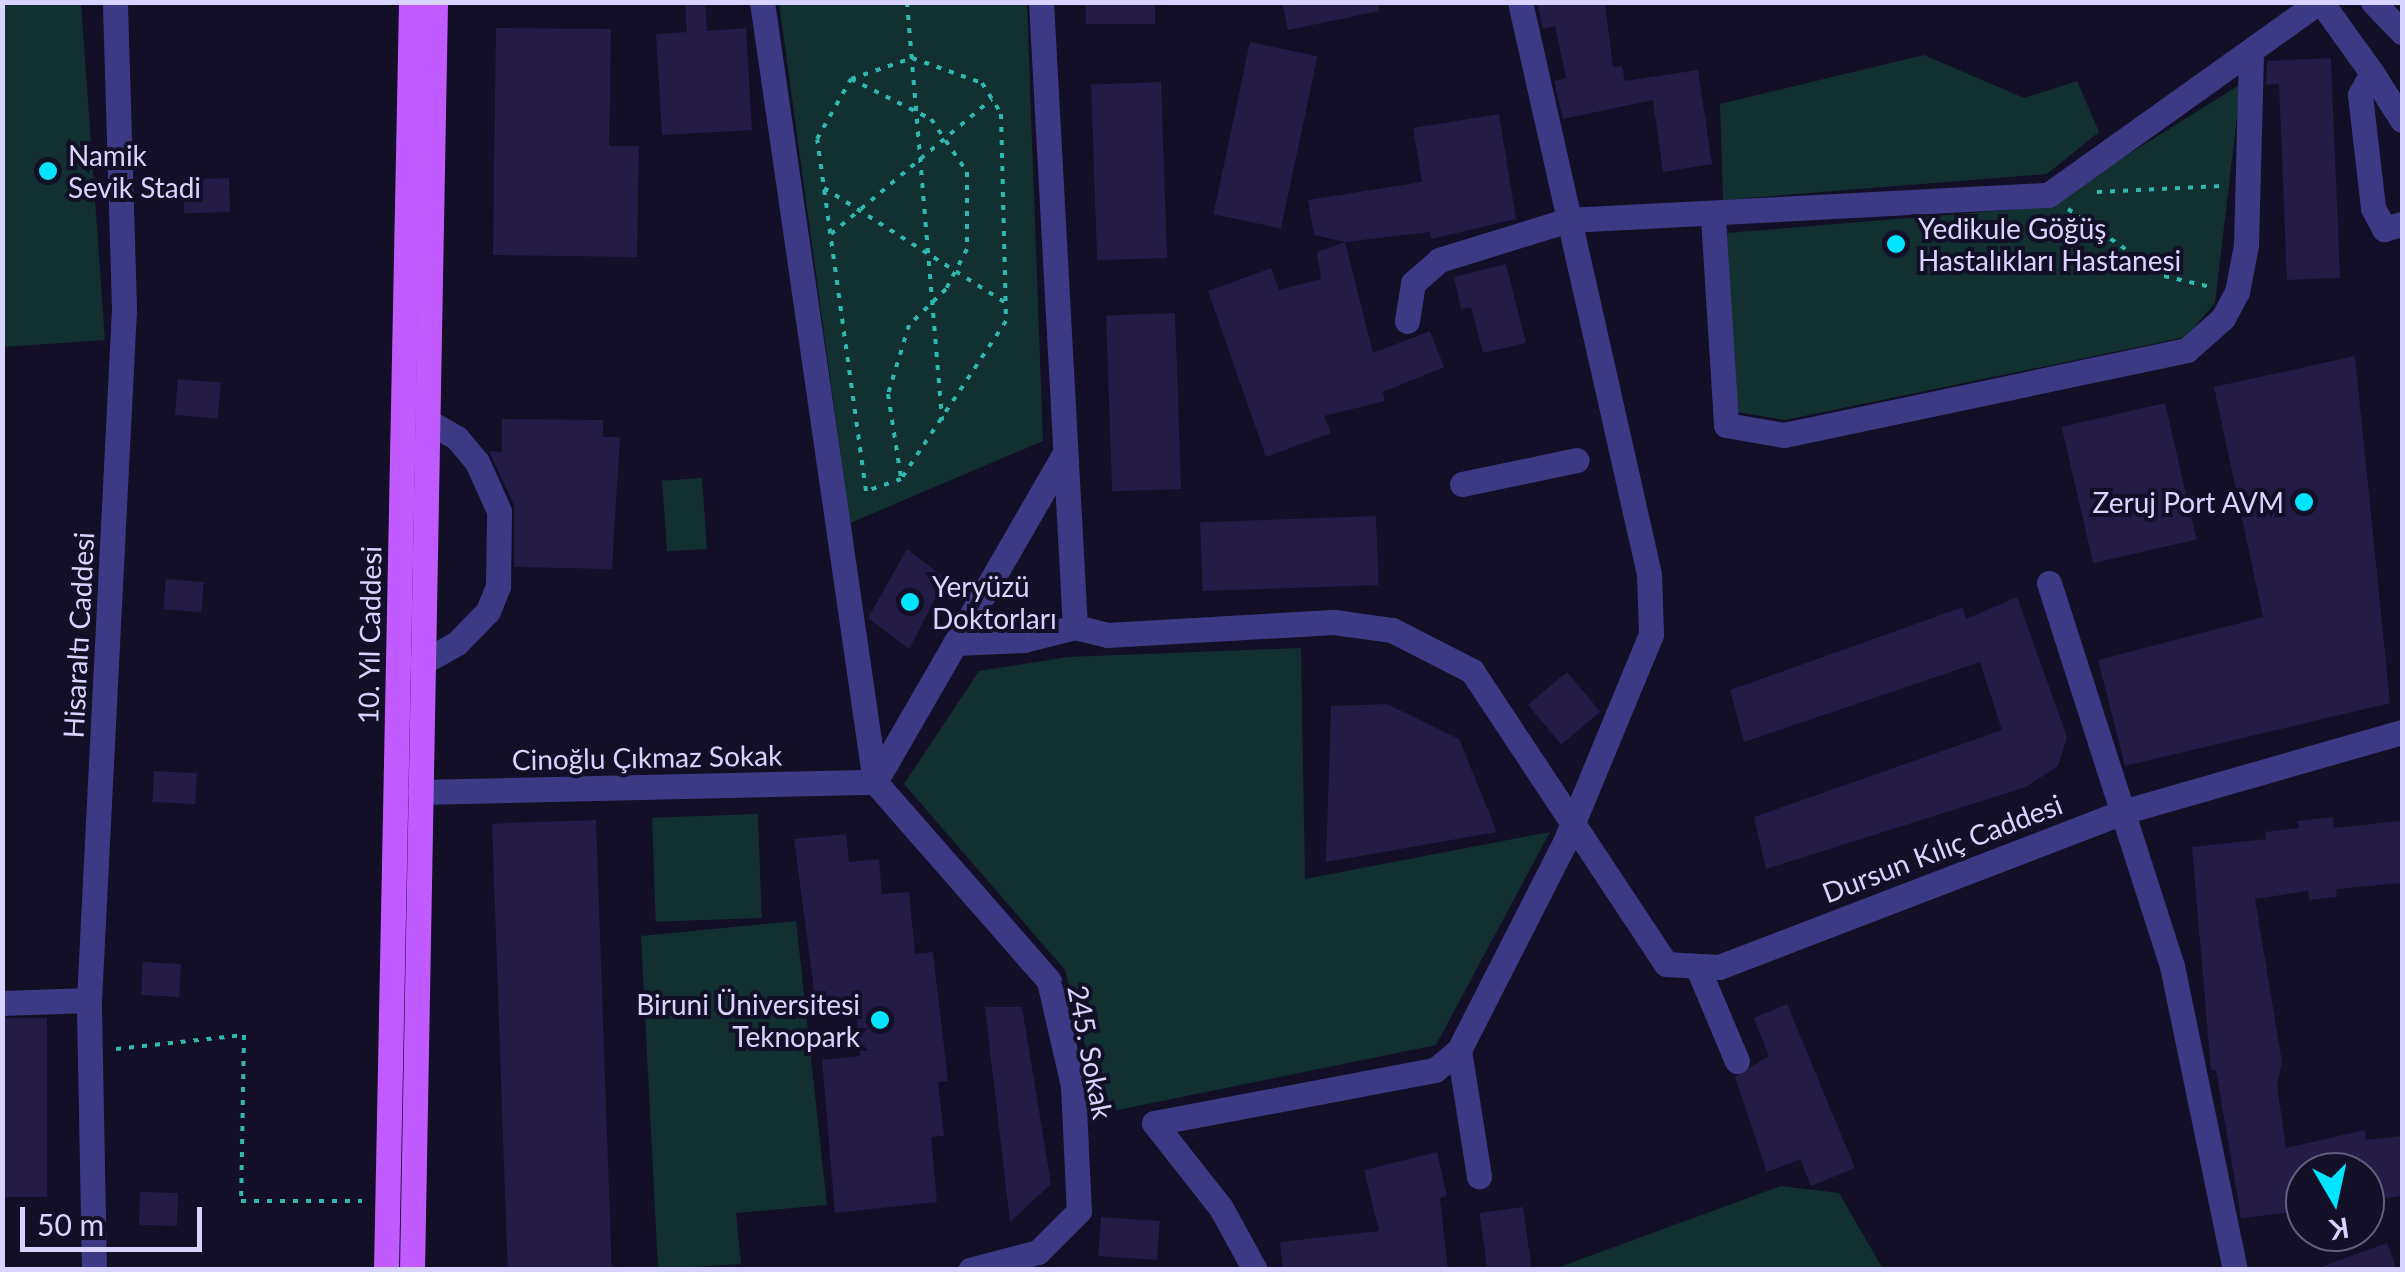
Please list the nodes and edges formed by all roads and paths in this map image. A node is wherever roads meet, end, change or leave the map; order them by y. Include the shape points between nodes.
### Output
1 (115, 2) edge
2 (411, 2) edge
3 (435, 2) edge
4 (762, 2) edge
5 (907, 2) edge
6 (1041, 2) edge
7 (1520, 2) edge
8 (2320, 2) edge
9 (2373, 2) edge
10 (2402, 32) edge
11 (2251, 55) junction
12 (912, 58) junction
13 (2372, 73) junction
14 (851, 78) junction
15 (992, 99) junction
16 (916, 111) junction
17 (2402, 120) edge
18 (944, 138) junction
19 (920, 159) junction
20 (2247, 186) junction
21 (824, 188) junction
22 (2048, 195) junction
23 (860, 210) junction
24 (1712, 217) junction
25 (1568, 220) junction
26 (2402, 224) edge
27 (830, 234) junction
28 (928, 254) junction
29 (956, 272) junction
30 (2236, 292) junction
31 (932, 303) junction
32 (1006, 303) junction
33 (1407, 321) dead end
34 (426, 420) junction
35 (942, 422) junction
36 (1062, 458) junction
37 (1577, 460) dead end
38 (901, 479) junction
39 (1462, 484) dead end
40 (2049, 583) dead end
41 (1075, 627) junction
42 (956, 642) junction
43 (422, 663) junction
44 (2402, 732) edge
45 (875, 782) junction
46 (420, 792) junction
47 (2126, 810) junction
48 (1572, 824) junction
49 (1698, 966) junction
50 (88, 1000) junction
51 (2, 1003) edge
52 (1459, 1050) junction
53 (90, 1054) junction
54 (1737, 1062) dead end
55 (1480, 1176) dead end
56 (387, 1202) junction
57 (94, 1270) edge
58 (386, 1270) edge
59 (412, 1270) edge
60 (970, 1270) edge
61 (1255, 1270) edge
62 (2234, 1270) edge

1 - 50 street, Hisaraltı Caddesi via 124,308
2 - 56 main road, 10. Yıl Caddesi
3 - 34 main road, 10. Yıl Caddesi
4 - 45 street
5 - 12 path
6 - 36 street
7 - 25 street
8 - 11 street
8 - 13 street
9 - 10 street
11 - 20 street
11 - 22 street
12 - 14 path
12 - 15 path via 982,83
12 - 16 path
13 - 17 street
13 - 26 street via 2360,111 2373,208 2384,229
14 - 16 path
14 - 21 path via 817,139
15 - 18 path
15 - 32 path via 1001,114
16 - 18 path via 931,118
16 - 19 path
18 - 19 path
18 - 29 path via 967,172 967,250
19 - 23 path
19 - 28 path
20 - 22 path
20 - 30 street
21 - 23 path
21 - 27 path
22 - 24 street
22 - 30 path via 2164,276
23 - 27 path
23 - 28 path
24 - 25 street
24 - 30 street via 1726,425 1784,435 2187,350 2223,318
25 - 33 street via 1439,260 1413,283
25 - 48 street via 1649,574 1651,634
27 - 38 path via 866,491
28 - 29 path
28 - 31 path
29 - 31 path
29 - 32 path
31 - 35 path
31 - 38 path via 908,325 888,394
32 - 35 path via 1006,321
34 - 43 main road, 10. Yıl Caddesi
34 - 43 street via 457,438 495,492 498,586 488,612 457,643
35 - 38 path
36 - 41 street
36 - 42 street
37 - 39 street
40 - 47 street
41 - 42 street via 1024,640
41 - 48 street via 1107,635 1334,622 1392,630 1472,670
42 - 45 street
43 - 46 main road, 10. Yıl Caddesi
44 - 47 street, Dursun Kılıç Caddesi
45 - 46 street, Cinoğlu Çıkmaz Sokak
45 - 60 street, 245. Sokak via 1048,981 1073,1086 1078,1211 1038,1252
46 - 59 main road, 10. Yıl Caddesi
47 - 49 street, Dursun Kılıç Caddesi via 1720,967
47 - 62 street via 2172,966
48 - 49 street via 1666,964
48 - 52 street
49 - 54 street
50 - 51 street
50 - 53 street, Hisaraltı Caddesi
52 - 55 street
52 - 61 street via 1436,1070 1154,1123 1221,1208
53 - 56 path via 244,1035 241,1201
53 - 57 street, Hisaraltı Caddesi
56 - 58 main road, 10. Yıl Caddesi

